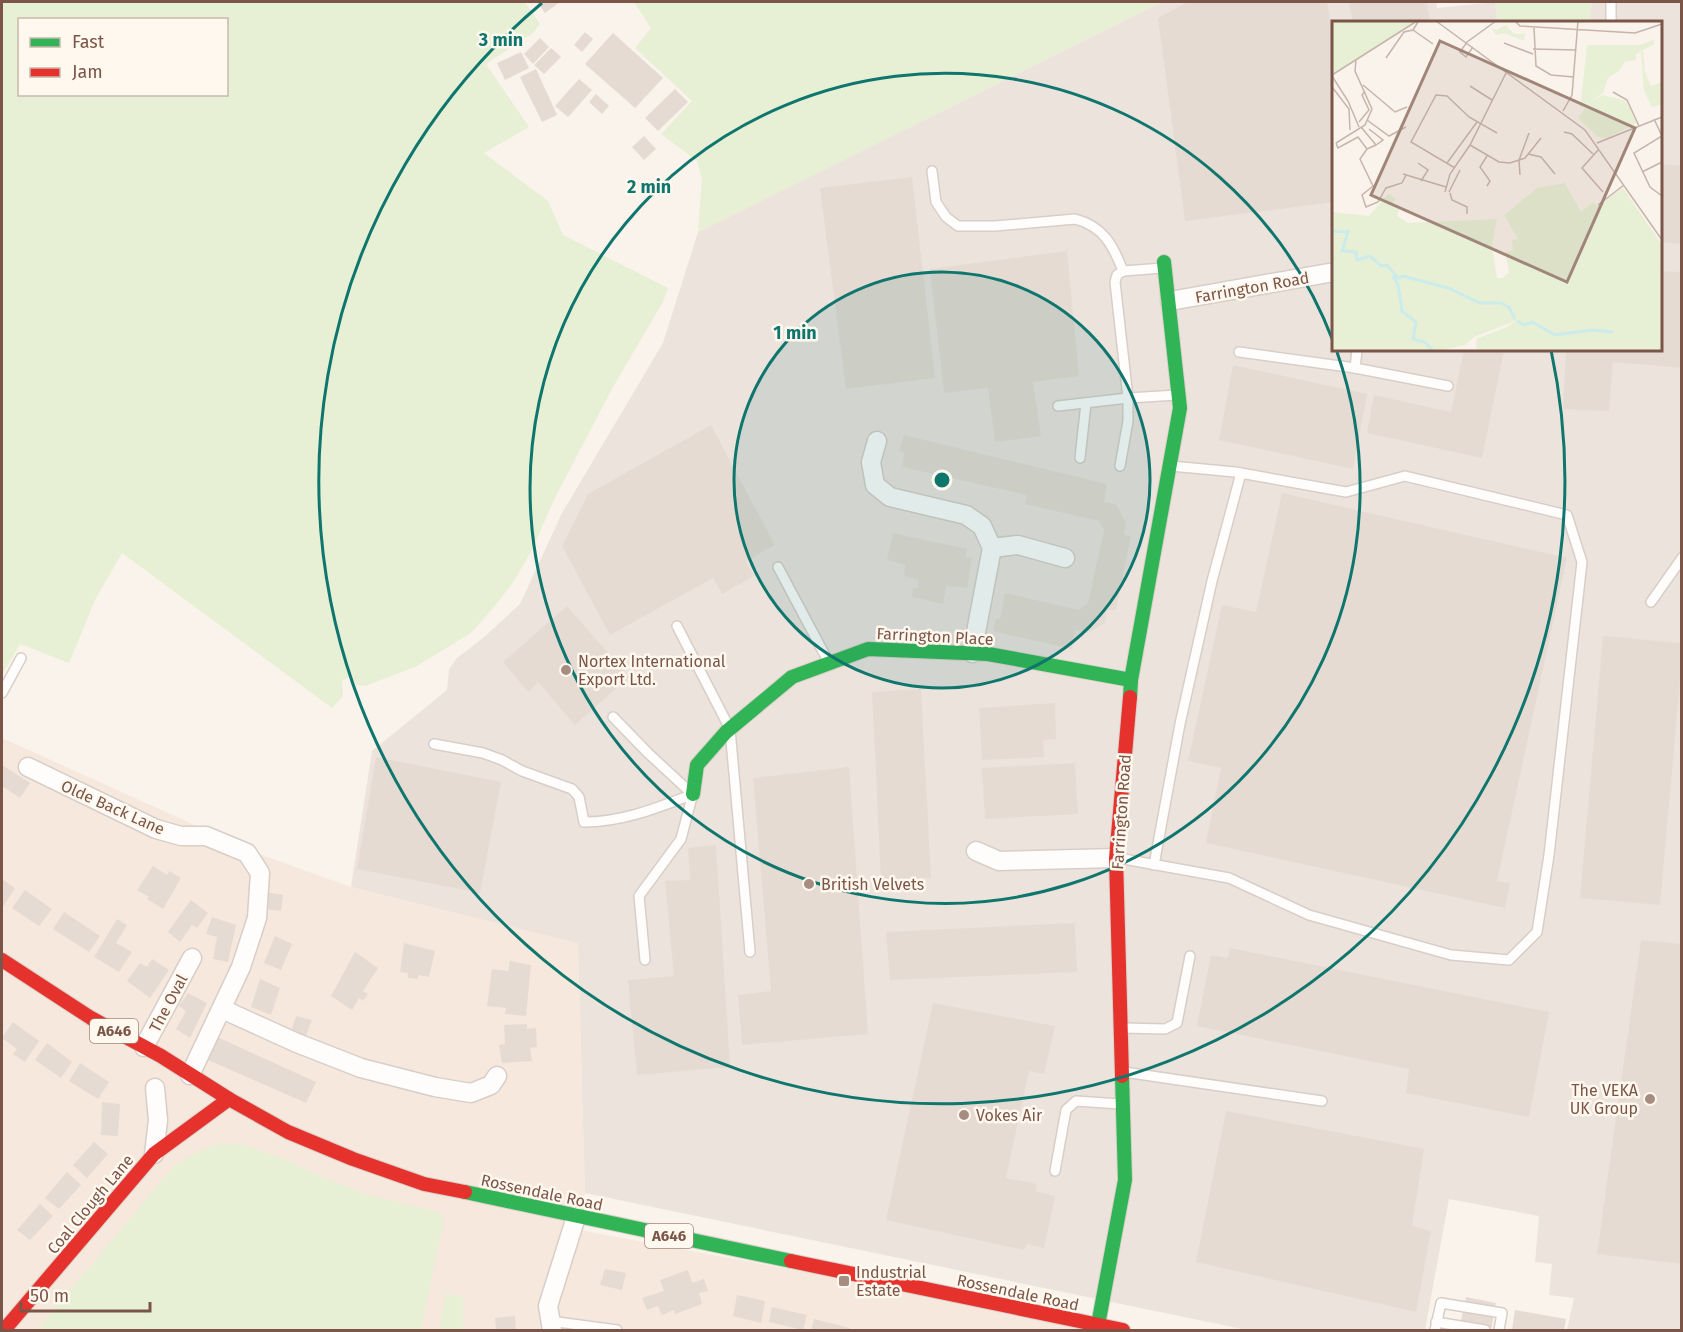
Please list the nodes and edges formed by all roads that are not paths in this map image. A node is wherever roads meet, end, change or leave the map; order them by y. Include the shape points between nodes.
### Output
1 (1611, 2) edge
2 (1611, 21) edge
3 (932, 171) dead end
4 (1165, 265) joint
5 (1123, 271) junction
6 (1332, 272) edge
7 (1170, 301) junction
8 (1357, 351) edge
9 (1239, 352) dead end
10 (1355, 368) junction
11 (1448, 386) dead end
12 (1179, 395) junction
13 (1128, 398) junction
14 (1086, 403) junction
15 (1058, 406) dead end
16 (877, 441) dead end
17 (1080, 458) dead end
18 (1120, 466) dead end
19 (1170, 466) junction
20 (1241, 473) junction
21 (992, 548) junction
22 (1065, 558) dead end
23 (1682, 558) edge
24 (778, 567) dead end
25 (1651, 602) dead end
26 (677, 626) dead end
27 (972, 653) junction
28 (21, 658) dead end
29 (829, 663) junction
30 (1131, 680) junction
31 (2, 693) edge
32 (613, 717) dead end
33 (730, 729) junction
34 (434, 744) dead end
35 (28, 767) dead end
36 (693, 794) junction
37 (976, 851) dead end
38 (1116, 858) junction
39 (1154, 865) junction
40 (750, 952) dead end
41 (1190, 956) dead end
42 (192, 958) dead end
43 (2, 960) edge
44 (645, 960) dead end
45 (222, 1009) junction
46 (1120, 1028) junction
47 (144, 1047) junction
48 (1122, 1072) junction
49 (190, 1076) junction
50 (497, 1076) dead end
51 (155, 1088) dead end
52 (229, 1099) junction
53 (1322, 1101) dead end
54 (1122, 1104) junction
55 (154, 1154) junction
56 (1055, 1171) dead end
57 (576, 1217) junction
58 (1098, 1325) junction
59 (551, 1326) edge
60 (1436, 1326) edge
61 (4, 1330) edge
62 (617, 1330) edge
63 (1123, 1330) edge
64 (1485, 1330) edge
65 (1499, 1330) edge

1 - 2 lane
3 - 5 lane via 936,202 958,226 1075,219 1086,222 1107,239
4 - 5 lane
4 - 7 main road, Farrington Road
5 - 13 lane via 1115,282
6 - 7 street, Farrington Road
7 - 12 main road, Farrington Road
8 - 10 lane
9 - 10 lane
10 - 11 lane
12 - 13 lane
12 - 19 main road, Farrington Road
13 - 14 lane
13 - 18 lane
14 - 15 lane
14 - 17 lane
16 - 21 street via 871,462 875,485 890,497 966,514 982,526
19 - 20 lane
19 - 30 main road, Farrington Road
20 - 39 lane via 1180,724
20 - 39 lane via 1346,492 1406,476 1567,515 1582,562 1537,932 1509,960 1451,955 1309,915 1228,878
21 - 22 street via 1018,545
21 - 27 street
23 - 25 lane
24 - 29 lane
26 - 33 lane
27 - 29 main road, Farrington Place via 868,649
27 - 30 main road, Farrington Place
28 - 31 lane
29 - 33 main road, Farrington Place via 792,677
30 - 38 main road, Farrington Road
32 - 36 lane
33 - 36 main road, Farrington Place via 697,765
33 - 40 lane
34 - 36 lane via 483,753 572,789 579,797 585,822 651,810
35 - 45 street, Olde Back Lane via 156,829 182,836 206,836 247,853 260,873 257,918
36 - 44 lane via 681,839 639,896
37 - 38 street via 999,861
38 - 39 lane
38 - 46 main road, Farrington Road
41 - 46 lane via 1177,1023 1165,1029
42 - 47 street, The Oval
43 - 47 main road, Rossendale Road / A646
45 - 49 street, Olde Back Lane
45 - 50 street via 348,1063 435,1088 471,1093 491,1085
46 - 48 main road, Farrington Road
47 - 49 main road, Rossendale Road / A646
48 - 53 lane
48 - 54 main road, Farrington Road
49 - 52 main road, Rossendale Road / A646
51 - 55 street via 158,1120
52 - 55 main road, Coal Clough Lane
52 - 57 main road, Rossendale Road / A646 via 288,1132 424,1184
54 - 56 lane via 1076,1101 1066,1110
54 - 58 main road, Farrington Road via 1125,1180
55 - 61 main road, Coal Clough Lane
57 - 58 main road, Rossendale Road / A646
57 - 59 street via 548,1306
58 - 63 main road, Rossendale Road / A646
59 - 62 lane
60 - 64 lane
60 - 65 lane via 1441,1303 1502,1313

